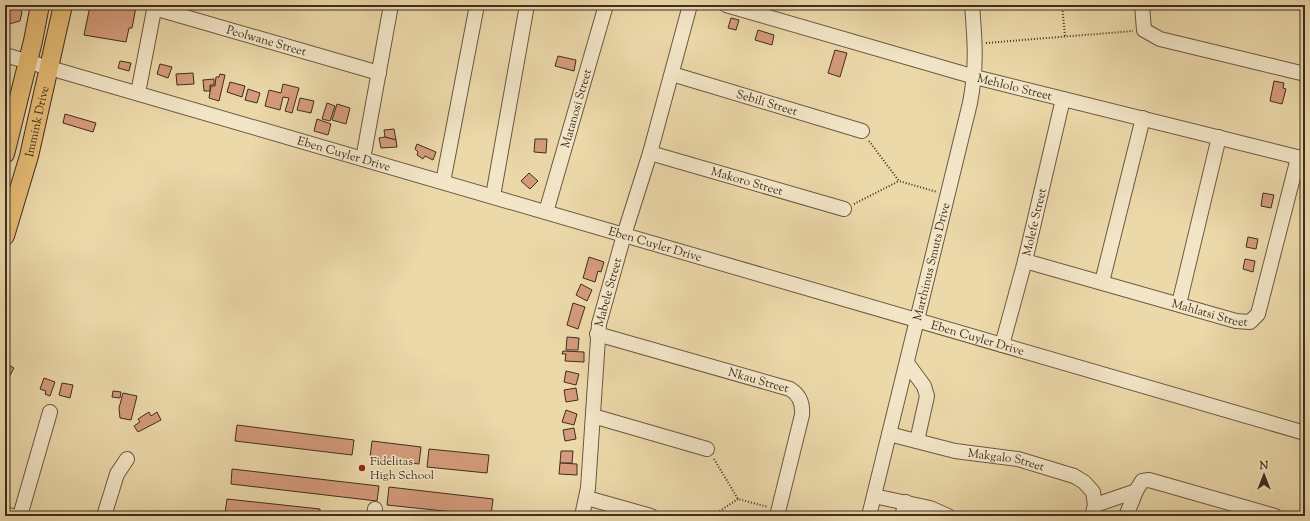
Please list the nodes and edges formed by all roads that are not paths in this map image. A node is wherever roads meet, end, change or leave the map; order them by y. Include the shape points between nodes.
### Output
1 (40, 5) edge
2 (63, 5) edge
3 (391, 5) edge
4 (477, 5) edge
5 (527, 5) edge
6 (606, 5) edge
7 (690, 5) edge
8 (726, 5) edge
9 (972, 5) edge
10 (1142, 5) edge
11 (155, 7) edge
12 (5, 55) edge
13 (29, 61) junction
14 (50, 67) junction
15 (379, 74) junction
16 (672, 74) junction
17 (1305, 74) edge
18 (975, 77) junction
19 (138, 93) junction
20 (1063, 99) junction
21 (1143, 118) junction
22 (862, 131) road end
23 (1220, 137) junction
24 (650, 153) junction
25 (5, 154) edge
26 (363, 159) junction
27 (1302, 159) edge
28 (443, 182) junction
29 (493, 196) junction
30 (844, 209) road end
31 (546, 212) junction
32 (624, 235) junction
33 (5, 236) edge
34 (1025, 261) junction
35 (1102, 282) junction
36 (1179, 304) junction
37 (917, 320) junction
38 (597, 334) junction
39 (1002, 345) junction
40 (907, 363) junction
41 (50, 412) dead end
42 (593, 416) junction
43 (1305, 432) edge
44 (889, 434) junction
45 (917, 441) junction
46 (707, 449) road end
47 (126, 459) dead end
48 (1136, 491) junction
49 (874, 496) junction
50 (587, 498) junction
51 (904, 509) edge
52 (1093, 510) edge
53 (778, 513) edge
54 (5, 514) edge
55 (12, 516) edge
56 (20, 516) edge
57 (104, 516) edge
58 (582, 516) edge
59 (651, 516) edge
60 (869, 516) edge
61 (948, 516) edge
62 (1126, 516) edge
63 (1275, 516) edge

1 - 13 main road, Immink Drive
2 - 14 main road, Immink Drive
3 - 15 street
4 - 28 street
5 - 29 street
6 - 31 street, Matanosi Street
7 - 16 street, Mabele Street
8 - 18 street, Mehlolo Street
9 - 18 street, Marthinus Smuts Drive
10 - 17 street via 1144,30 1150,35
11 - 15 street, Peolwane Street
11 - 19 street
12 - 13 street, Eben Cuyler Drive
13 - 14 street, Eben Cuyler Drive
13 - 25 main road, Immink Drive
14 - 19 street, Eben Cuyler Drive
14 - 33 main road, Immink Drive via 29,156
15 - 26 street
16 - 22 street, Sebili Street
16 - 24 street, Mabele Street
18 - 20 street, Mehlolo Street
18 - 37 street, Marthinus Smuts Drive
19 - 26 street, Eben Cuyler Drive
20 - 21 street, Mehlolo Street
20 - 34 street, Molefe Street
21 - 23 street, Mehlolo Street
21 - 35 street
23 - 27 street, Mehlolo Street
23 - 36 street
24 - 30 street, Makoro Street
24 - 32 street, Mabele Street
26 - 28 street, Eben Cuyler Drive
27 - 36 street, Mahlatsi Street via 1256,317 1250,322 1240,322
28 - 29 street, Eben Cuyler Drive
29 - 31 street, Eben Cuyler Drive
31 - 32 street, Eben Cuyler Drive
32 - 37 street, Eben Cuyler Drive
32 - 38 street, Mabele Street
34 - 35 street, Mahlatsi Street
34 - 39 street, Molefe Street
35 - 36 street, Mahlatsi Street
37 - 39 street, Eben Cuyler Drive
37 - 40 street, Marthinus Smuts Drive
38 - 42 street, Mabele Street
38 - 53 street, Nkau Street via 796,393 801,401 802,415
39 - 43 street, Eben Cuyler Drive
40 - 44 street, Marthinus Smuts Drive
40 - 45 street via 924,386 927,396
41 - 56 street
42 - 46 street
42 - 50 street, Mabele Street
44 - 45 street, Makgalo Street
44 - 49 street, Marthinus Smuts Drive
45 - 52 street, Makgalo Street via 955,451 1018,459 1074,476 1091,489 1094,496
47 - 57 street via 117,474
48 - 52 street
48 - 62 street
48 - 63 street via 1142,481 1156,480
49 - 51 street
49 - 60 street, Marthinus Smuts Drive
50 - 58 street, Mabele Street
50 - 59 street
51 - 61 street via 930,508
54 - 55 street

